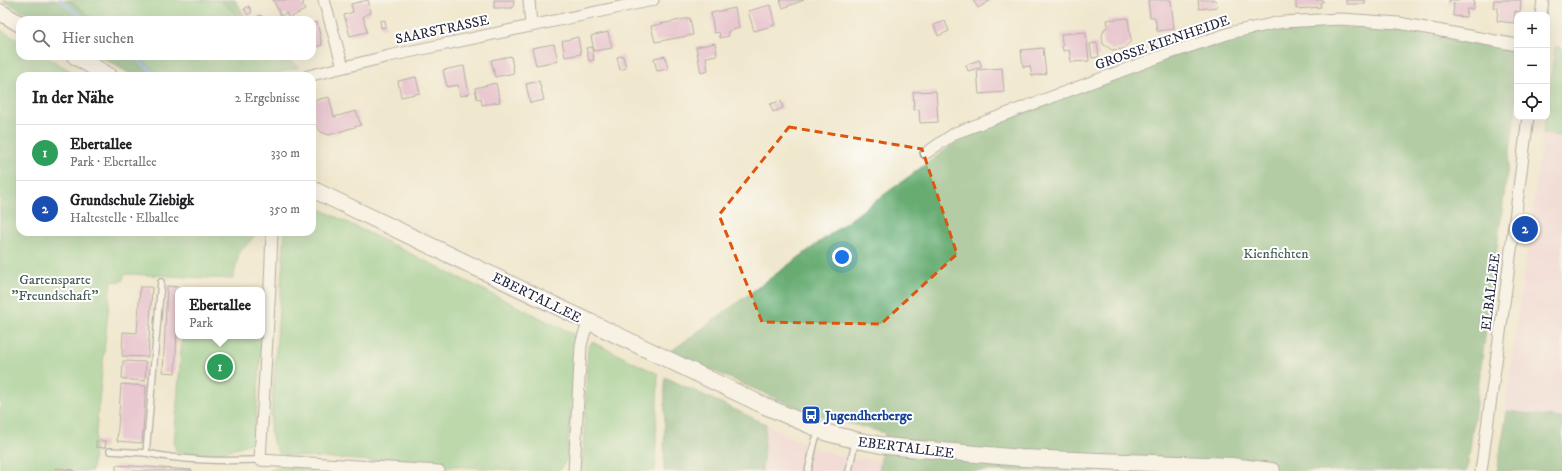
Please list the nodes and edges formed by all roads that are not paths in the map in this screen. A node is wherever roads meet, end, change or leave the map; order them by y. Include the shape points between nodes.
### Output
1 (324, 0) edge
2 (529, 0) edge
3 (653, 0) edge
4 (1543, 0) edge
5 (0, 12) edge
6 (1541, 12) edge
7 (16, 22) edge
8 (531, 26) junction
9 (1514, 44) edge
10 (82, 60) edge
11 (343, 67) junction
12 (102, 72) edge
13 (316, 74) edge
14 (1528, 120) edge
15 (926, 153) dead end
16 (316, 191) edge
17 (272, 236) edge
18 (161, 282) dead end
19 (589, 322) junction
20 (820, 430) junction
21 (855, 440) junction
22 (110, 451) dead end
23 (146, 453) junction
24 (260, 460) junction
25 (440, 471) edge
26 (574, 471) edge
27 (808, 471) edge
28 (849, 471) edge
29 (1272, 471) edge
30 (1481, 471) edge

1 - 11 street
2 - 8 street
3 - 8 street, SAARSTRASSE
4 - 6 street
5 - 7 street
8 - 11 street, SAARSTRASSE
9 - 15 street, GROSSE KIENHEIDE via 1399,23 1341,19 1282,22 1233,32 1167,54 955,133
10 - 12 street
11 - 13 street, SAARSTRASSE
14 - 30 street, ELBALLEE
16 - 19 street, EBERTALLEE
17 - 24 street
18 - 23 lane
19 - 20 street, EBERTALLEE
19 - 26 street, EBERTALLEE via 582,345
20 - 21 street, EBERTALLEE
20 - 27 lane
21 - 28 lane
21 - 29 street, EBERTALLEE via 893,447 975,455 1231,466
22 - 23 lane
23 - 24 lane via 172,458
24 - 25 street

